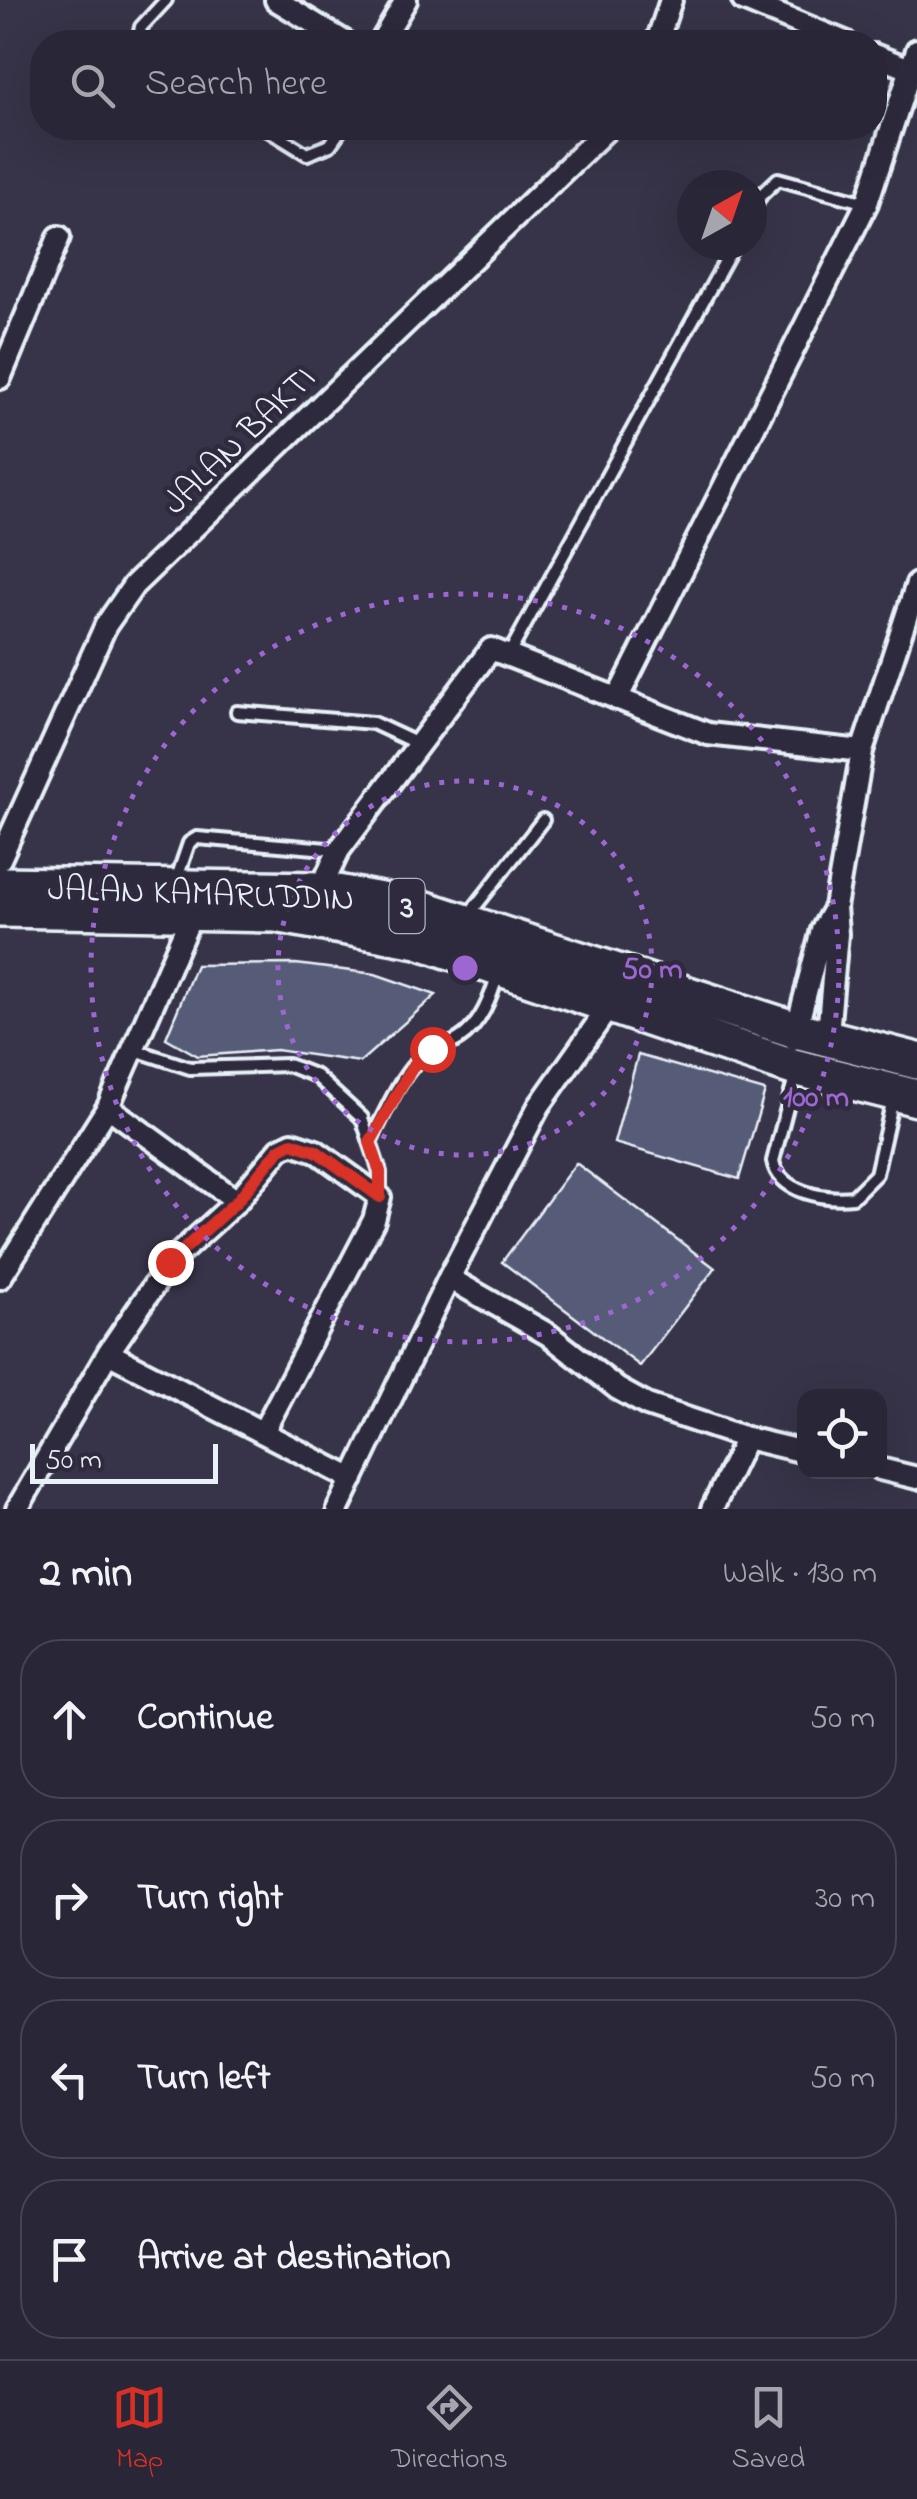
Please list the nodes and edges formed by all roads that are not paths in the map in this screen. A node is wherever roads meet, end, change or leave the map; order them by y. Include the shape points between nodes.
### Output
1 (166, 0) edge
2 (276, 0) edge
3 (406, 0) edge
4 (671, 0) edge
5 (743, 0) edge
6 (140, 30) edge
7 (325, 30) edge
8 (388, 30) edge
9 (660, 30) edge
10 (816, 30) edge
11 (887, 57) edge
12 (914, 60) edge
13 (284, 140) edge
14 (334, 140) edge
15 (596, 140) edge
16 (767, 190) edge
17 (867, 203) junction
18 (59, 238) dead end
19 (726, 260) edge
20 (0, 378) edge
21 (916, 590) edge
22 (508, 656) junction
23 (618, 699) junction
24 (237, 712) dead end
25 (419, 744) junction
26 (862, 752) junction
27 (543, 820) dead end
28 (339, 850) junction
29 (0, 859) edge
30 (0, 884) edge
31 (320, 890) junction
32 (184, 899) junction
33 (834, 907) junction
34 (0, 909) edge
35 (463, 922) junction
36 (500, 969) junction
37 (609, 1007) junction
38 (812, 1033) junction
39 (135, 1050) junction
40 (917, 1062) edge
41 (803, 1069) junction
42 (906, 1095) edge
43 (108, 1107) junction
44 (370, 1142) junction
45 (380, 1197) junction
46 (237, 1201) junction
47 (0, 1278) edge
48 (449, 1278) junction
49 (108, 1353) junction
50 (263, 1432) junction
51 (746, 1438) junction
52 (797, 1450) edge
53 (887, 1471) edge
54 (917, 1478) edge
55 (354, 1479) junction
56 (16, 1509) edge
57 (338, 1509) edge
58 (712, 1509) edge

1 - 6 lane
2 - 7 street
3 - 8 street
4 - 9 street
5 - 10 street
11 - 12 street
12 - 17 street
13 - 14 lane via 307,154
15 - 29 street, JALAN BAKTI via 134,585 106,625
16 - 17 lane via 778,180
17 - 23 street
18 - 20 street
19 - 22 lane
21 - 26 street
22 - 23 street
22 - 25 street via 490,649
23 - 26 street via 708,734
24 - 25 lane via 373,723
25 - 28 street
26 - 33 street
27 - 35 lane
28 - 31 street
28 - 32 lane via 198,838 188,843
30 - 32 highway, JALAN KAMARUDDIN / 3
31 - 32 highway, JALAN KAMARUDDIN / 3
31 - 35 highway, JALAN KAMARUDDIN / 3
32 - 34 highway, JALAN KAMARUDDIN / 3
32 - 36 highway, JALAN KAMARUDDIN / 3 via 418,940
32 - 39 street
33 - 38 street via 837,934
33 - 38 street via 822,930
35 - 38 highway, JALAN KAMARUDDIN / 3
36 - 37 highway, JALAN KAMARUDDIN / 3
36 - 44 lane via 475,1023 413,1066
37 - 41 highway, JALAN KAMARUDDIN / 3
37 - 48 street via 539,1106
38 - 40 highway, JALAN KAMARUDDIN / 3
38 - 41 street
38 - 41 street
39 - 43 street
39 - 44 lane via 190,1068 288,1064 316,1076 362,1118
41 - 42 highway, JALAN KAMARUDDIN / 3
41 - 42 lane via 773,1161 784,1184 814,1194 854,1197 872,1180
43 - 46 street
43 - 47 street
44 - 45 lane
45 - 46 street via 316,1151 292,1143
45 - 50 street
46 - 49 street via 170,1262
48 - 51 street via 549,1335 647,1405
48 - 55 street
49 - 50 street
49 - 56 street
50 - 55 street
51 - 52 street
51 - 58 street
53 - 54 street
55 - 57 street

